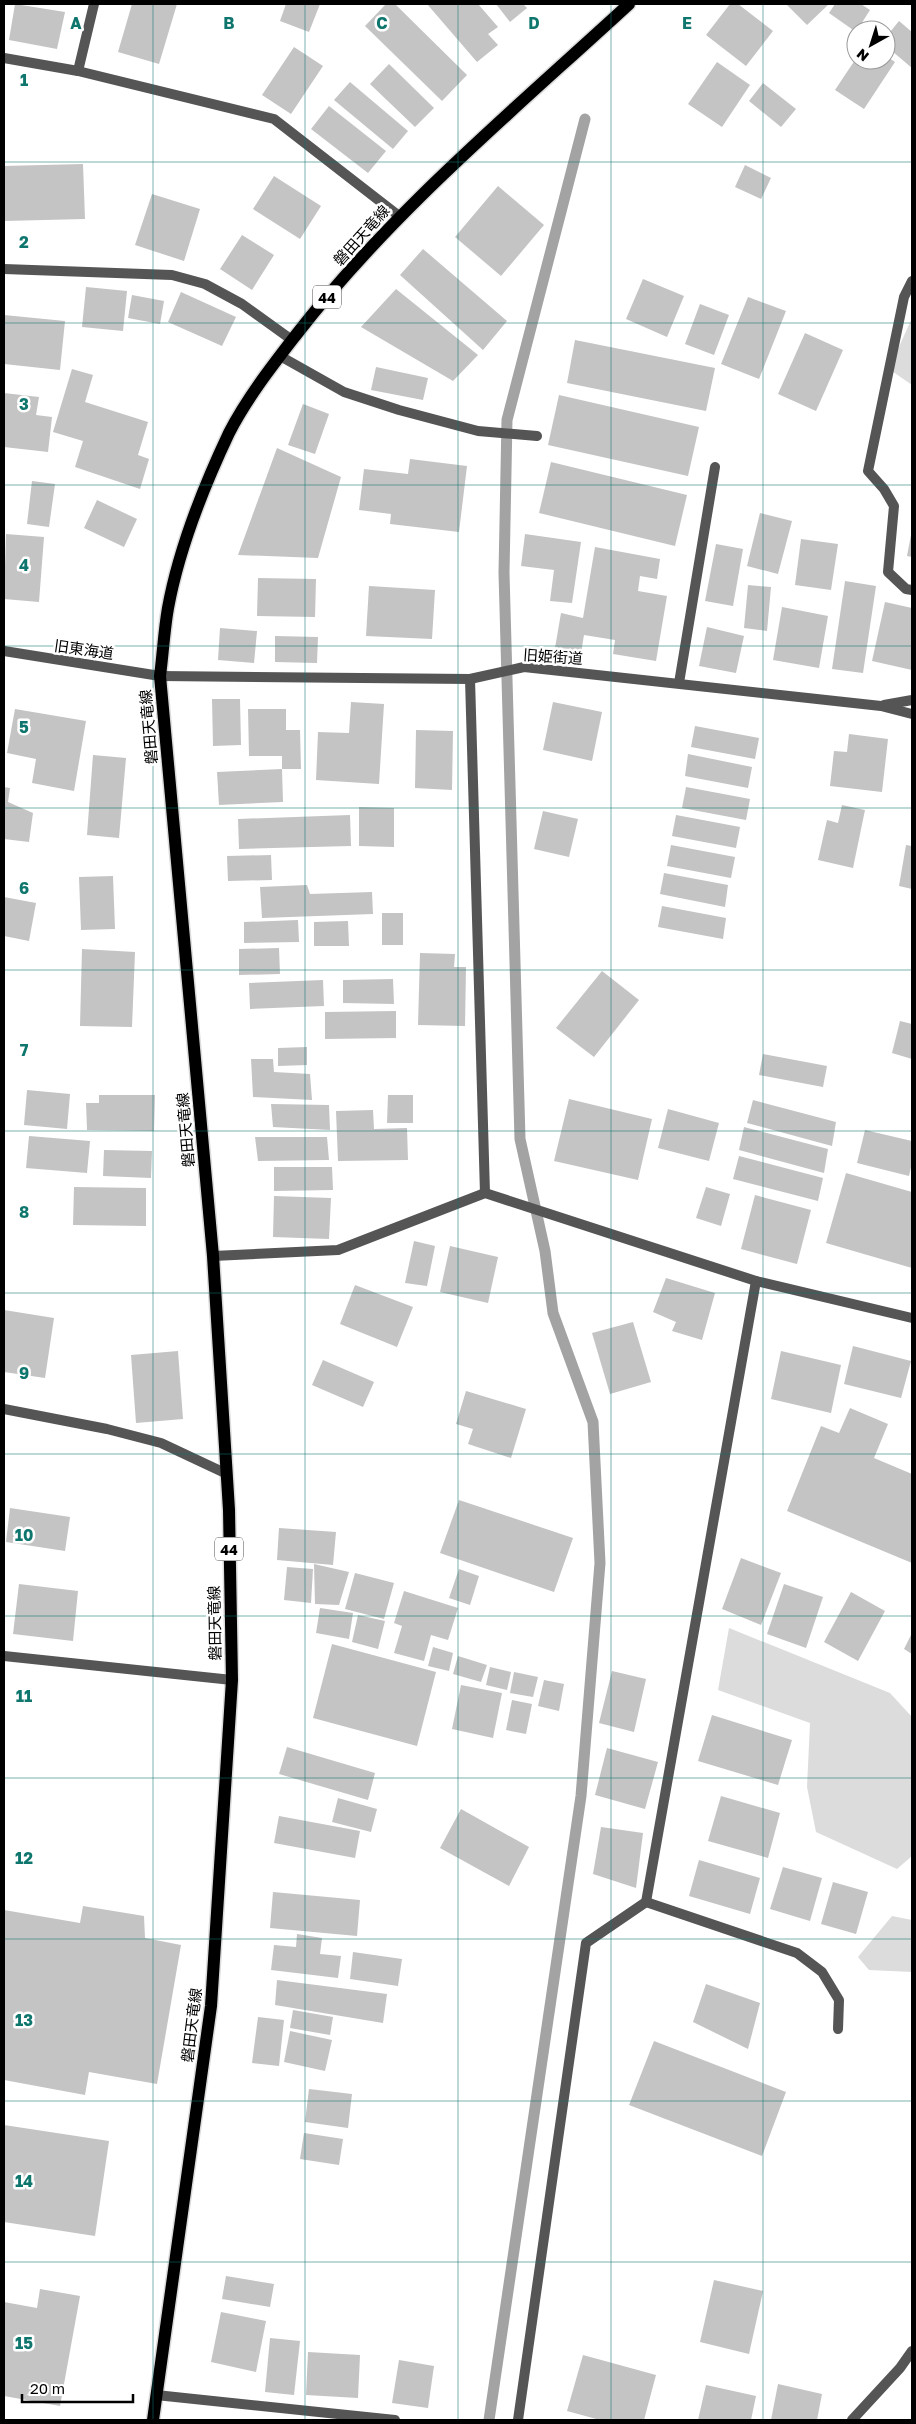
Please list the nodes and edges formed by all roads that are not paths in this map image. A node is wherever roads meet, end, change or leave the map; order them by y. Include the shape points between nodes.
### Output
1 (94, 4) edge
2 (629, 4) edge
3 (4, 58) edge
4 (78, 71) junction
5 (399, 216) junction
6 (4, 269) edge
7 (912, 281) edge
8 (292, 340) junction
9 (280, 356) junction
10 (537, 436) dead end
11 (715, 467) dead end
12 (912, 590) edge
13 (4, 651) edge
14 (160, 676) junction
15 (470, 679) junction
16 (679, 683) junction
17 (912, 700) edge
18 (881, 706) junction
19 (912, 714) edge
20 (485, 1193) junction
21 (213, 1256) junction
22 (756, 1281) junction
23 (912, 1318) edge
24 (4, 1409) edge
25 (226, 1474) junction
26 (4, 1656) edge
27 (232, 1680) junction
28 (646, 1902) junction
29 (838, 2029) dead end
30 (912, 2351) edge
31 (156, 2395) junction
32 (153, 2420) edge
33 (395, 2420) edge
34 (518, 2420) edge
35 (852, 2420) edge

1 - 4 street
2 - 5 main road, 磐田天竜線 / 44
3 - 4 street
4 - 5 street via 274,119
5 - 8 main road, 磐田天竜線 / 44
6 - 8 street via 172,275 205,284 242,304
7 - 12 street via 904,297 868,471 894,506 888,572 906,589
8 - 9 main road, 磐田天竜線 / 44
9 - 10 street via 344,392 399,410 478,431
9 - 14 main road, 磐田天竜線 / 44 via 230,431 206,485 185,543 168,607
11 - 16 street
13 - 14 street, 旧東海道
14 - 15 street, 旧姫街道
14 - 21 main road, 磐田天竜線 / 44
15 - 16 street, 旧姫街道 via 524,667
15 - 20 street
16 - 18 street, 旧姫街道
17 - 18 street
18 - 19 street, 旧姫街道
20 - 21 street via 338,1250
20 - 22 street
21 - 25 main road, 磐田天竜線 / 44
22 - 23 street
22 - 28 street
24 - 25 street via 161,1443
25 - 27 main road, 磐田天竜線 / 44
26 - 27 street
27 - 31 main road, 磐田天竜線 / 44 via 211,2006
28 - 29 street via 798,1953 822,1972 838,2000
28 - 34 street via 586,1944
30 - 35 street
31 - 32 main road, 磐田天竜線 / 44
31 - 33 street

